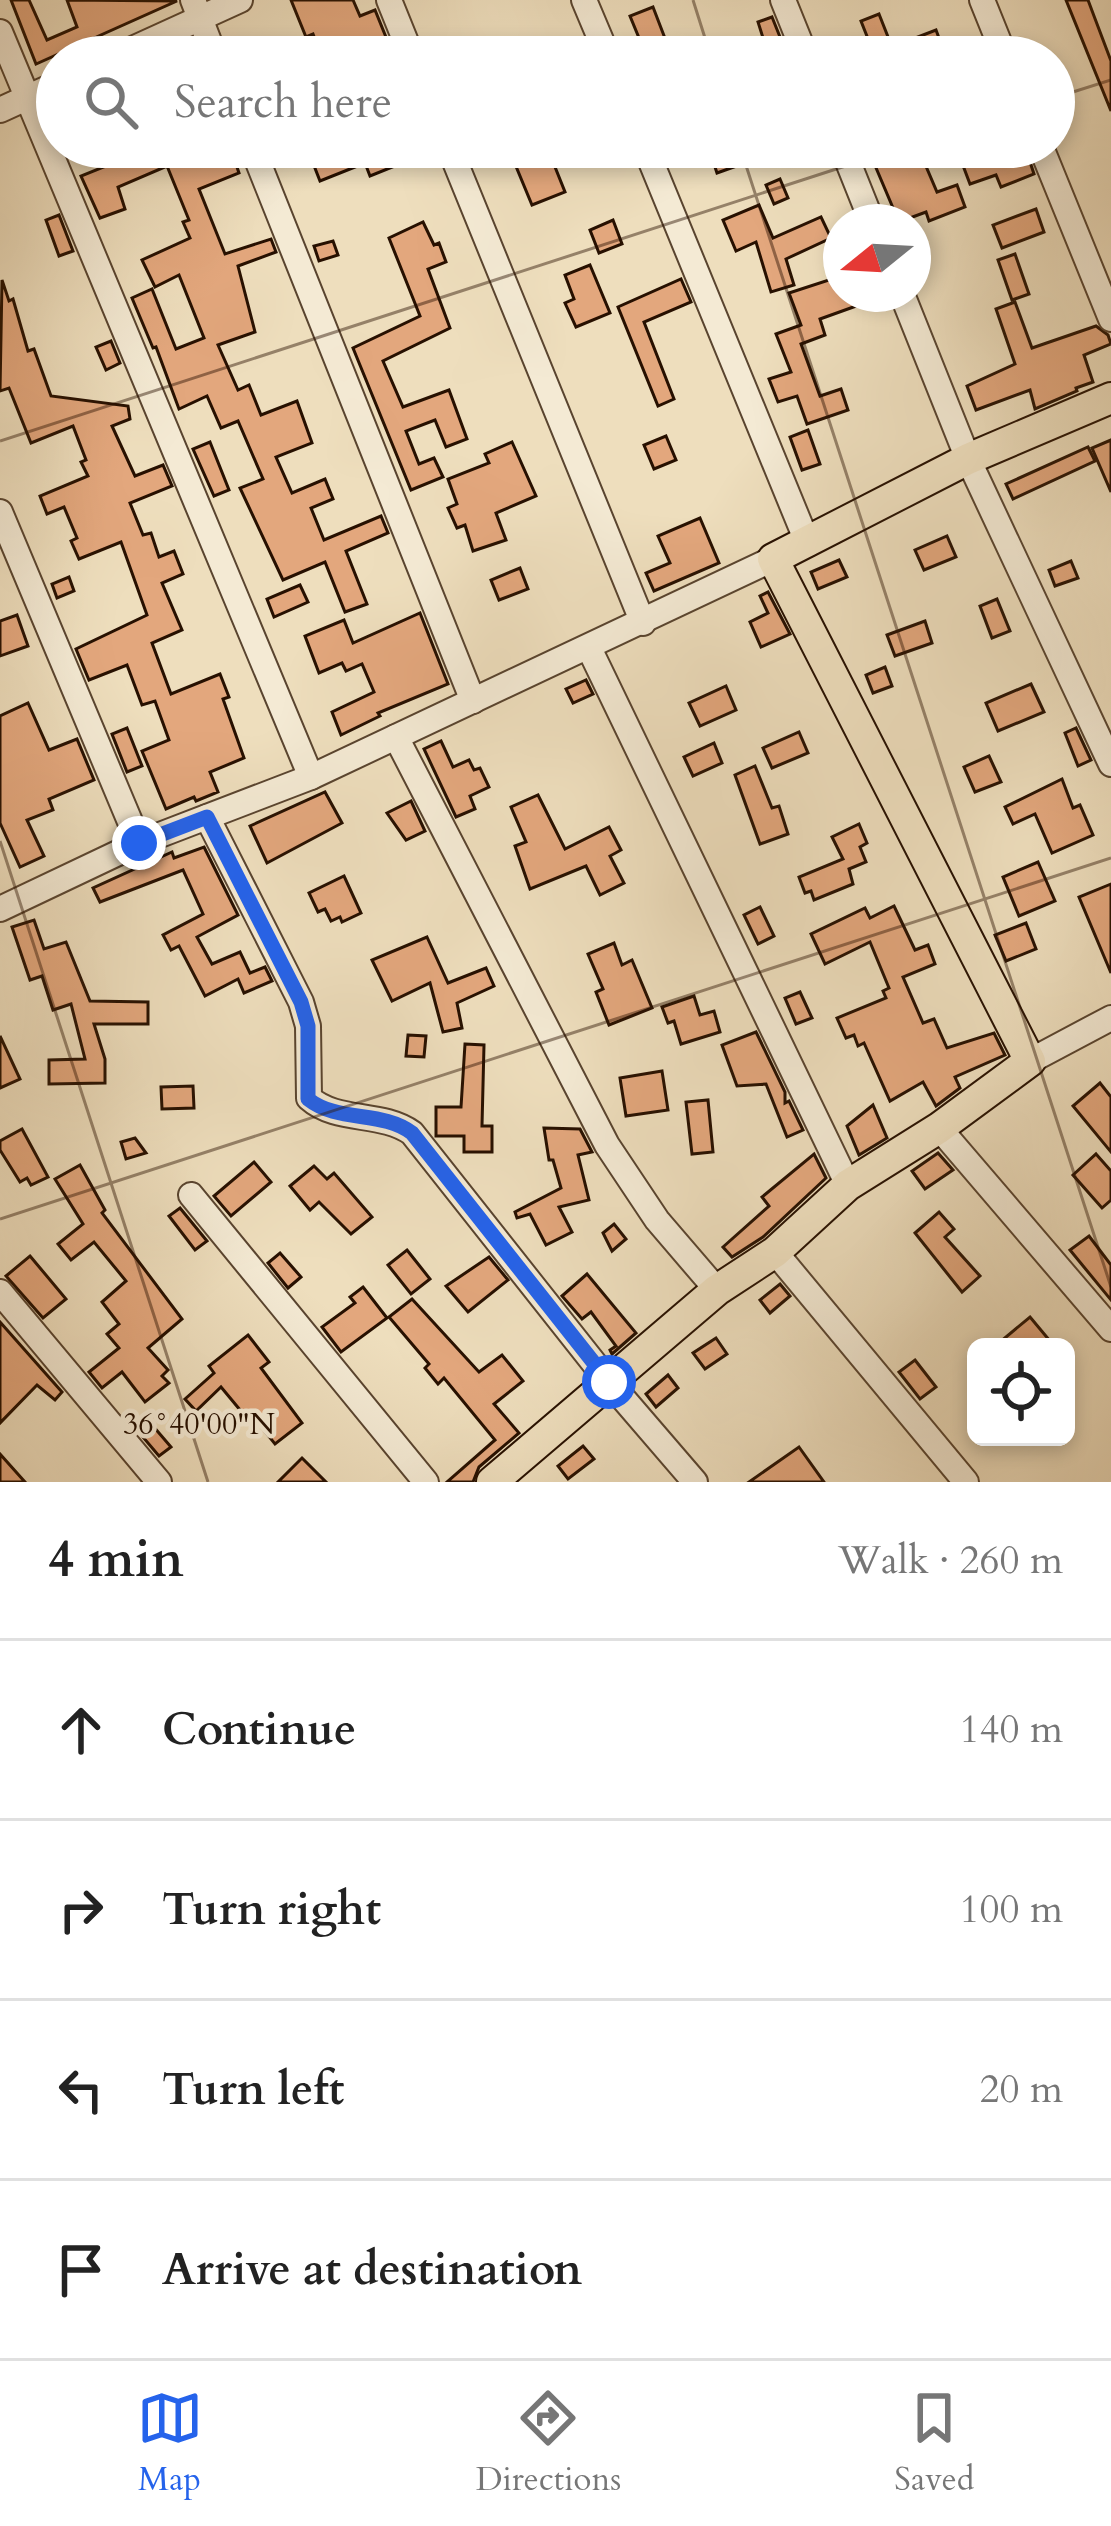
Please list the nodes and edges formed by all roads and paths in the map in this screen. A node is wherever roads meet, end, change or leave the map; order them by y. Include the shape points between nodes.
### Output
1 (240, 0) edge
2 (389, 0) edge
3 (584, 0) edge
4 (783, 0) edge
5 (982, 0) edge
6 (196, 9) edge
7 (0, 32) edge
8 (151, 36) edge
9 (404, 36) edge
10 (599, 36) edge
11 (798, 36) edge
12 (997, 36) edge
13 (36, 93) edge
14 (26, 98) junction
15 (0, 110) edge
16 (36, 122) edge
17 (55, 168) edge
18 (259, 168) edge
19 (458, 168) edge
20 (654, 168) edge
21 (850, 168) edge
22 (1049, 168) edge
23 (865, 204) edge
24 (909, 312) edge
25 (1111, 320) edge
26 (1111, 398) edge
27 (968, 459) junction
28 (0, 512) edge
29 (808, 544) junction
30 (773, 559) junction
31 (643, 623) junction
32 (590, 647) junction
33 (473, 700) junction
34 (396, 737) junction
35 (1111, 764) edge
36 (311, 777) junction
37 (207, 817) junction
38 (139, 843) junction
39 (0, 909) edge
40 (1110, 1020) edge
41 (1030, 1061) junction
42 (939, 1128) junction
43 (848, 1185) junction
44 (190, 1196) dead end
45 (775, 1252) junction
46 (717, 1290) junction
47 (0, 1292) edge
48 (1111, 1329) edge
49 (609, 1382) junction
50 (159, 1482) edge
51 (427, 1482) edge
52 (492, 1482) edge
53 (695, 1482) edge
54 (966, 1482) edge

1 - 6 street
2 - 9 street
3 - 10 street
4 - 11 street
5 - 12 street
6 - 8 street
7 - 14 street
13 - 14 street
14 - 15 street
14 - 16 street
17 - 36 street
18 - 33 street
19 - 31 street
20 - 29 street
21 - 23 street
22 - 25 street
24 - 27 street
26 - 27 main road
27 - 29 main road
27 - 35 street
28 - 38 street
29 - 30 main road
30 - 31 street
30 - 41 main road
31 - 32 street
32 - 33 street
32 - 43 street
33 - 34 street
34 - 36 street
34 - 46 street via 607,1145
36 - 37 street
37 - 38 street
37 - 49 street via 301,1002 308,1099 322,1110 399,1123 412,1133
38 - 39 street
40 - 41 street
41 - 42 main road
42 - 43 main road
42 - 48 street
43 - 45 main road
44 - 51 street
45 - 46 main road
45 - 54 street
46 - 49 main road
47 - 50 street
49 - 52 main road
49 - 53 street

